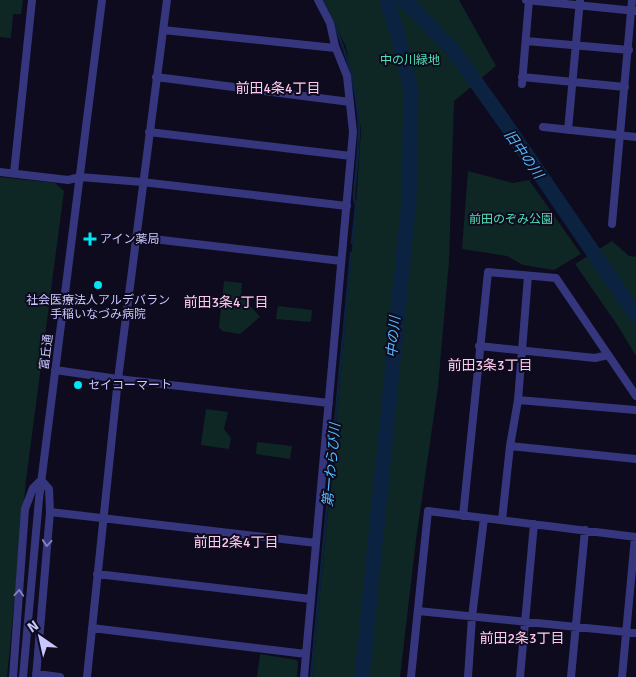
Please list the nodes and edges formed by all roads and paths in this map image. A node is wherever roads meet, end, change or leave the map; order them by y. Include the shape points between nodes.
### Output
1 (32, 0) edge
2 (102, 0) edge
3 (167, 0) edge
4 (318, 0) edge
5 (528, 0) edge
6 (632, 0) edge
7 (580, 3) edge
8 (634, 11) edge
9 (163, 30) junction
10 (526, 41) junction
11 (577, 46) junction
12 (335, 48) junction
13 (629, 50) junction
14 (156, 77) junction
15 (573, 82) junction
16 (625, 87) junction
17 (350, 102) junction
18 (543, 128) dead end
19 (568, 130) junction
20 (149, 132) junction
21 (620, 135) junction
22 (636, 137) edge
23 (351, 156) junction
24 (0, 172) edge
25 (14, 173) junction
26 (80, 177) junction
27 (142, 182) junction
28 (346, 206) junction
29 (612, 224) dead end
30 (136, 237) junction
31 (342, 261) junction
32 (528, 276) junction
33 (480, 346) junction
34 (523, 351) junction
35 (608, 355) junction
36 (55, 370) junction
37 (118, 379) junction
38 (636, 396) edge
39 (518, 400) junction
40 (328, 403) junction
41 (636, 410) edge
42 (510, 446) junction
43 (636, 459) edge
44 (41, 480) junction
45 (50, 512) junction
46 (463, 516) junction
47 (102, 517) junction
48 (484, 518) junction
49 (502, 520) junction
50 (534, 524) junction
51 (585, 530) junction
52 (636, 537) edge
53 (316, 543) junction
54 (97, 574) junction
55 (311, 599) junction
56 (418, 611) junction
57 (472, 617) junction
58 (524, 622) junction
59 (576, 627) junction
60 (92, 628) junction
61 (626, 632) junction
62 (636, 633) edge
63 (306, 654) junction
64 (36, 675) edge
65 (13, 677) edge
66 (23, 677) edge
67 (60, 677) edge
68 (87, 677) edge
69 (304, 677) edge
70 (411, 677) edge
71 (468, 677) edge
72 (520, 677) edge
73 (571, 677) edge
74 (622, 677) edge

1 - 25 street
2 - 26 street, 富丘通
3 - 9 street
4 - 12 street via 330,23
5 - 7 street
5 - 10 street
6 - 8 street
7 - 8 street
7 - 11 street
8 - 13 street
9 - 12 street
9 - 14 street
10 - 11 street
10 - 15 street via 522,81
11 - 13 street
11 - 15 street
12 - 17 street via 347,76
13 - 16 street
14 - 17 street
14 - 20 street
15 - 16 street
15 - 19 street
16 - 21 street
17 - 23 street
18 - 19 street
19 - 21 street
20 - 23 street
20 - 27 street
21 - 22 street
21 - 29 street
23 - 28 street
24 - 25 street
25 - 26 street via 68,180
26 - 27 street
26 - 36 street, 富丘通
27 - 28 street
27 - 30 street
28 - 31 street
30 - 31 street
30 - 37 street
31 - 40 street
32 - 33 street via 488,272
32 - 34 street
32 - 35 street via 556,278
33 - 34 street
33 - 46 street
34 - 35 street via 595,358
34 - 39 street
35 - 38 street
36 - 37 street
36 - 44 street, 富丘通
37 - 40 street
37 - 47 street
39 - 41 street
39 - 42 street
40 - 53 street
42 - 43 street
42 - 49 street
44 - 45 street via 49,489
65 -> 44 street via 25,509 33,488
44 - 66 street, 富丘通
45 - 47 street
45 -> 64 street
46 - 48 street
46 - 56 street via 428,511
47 - 53 street
47 - 54 street
48 - 49 street
48 - 57 street
49 - 50 street
50 - 51 street
50 - 58 street
51 - 52 street
51 - 59 street
52 - 61 street
53 - 55 street
54 - 55 street
54 - 60 street
55 - 63 street
56 - 57 street
56 - 70 street
57 - 58 street
57 - 71 street
58 - 59 street
58 - 72 street
59 - 61 street
59 - 73 street
60 - 63 street
60 - 68 street
61 - 62 street
61 - 74 street
63 - 69 street
64 - 67 street

